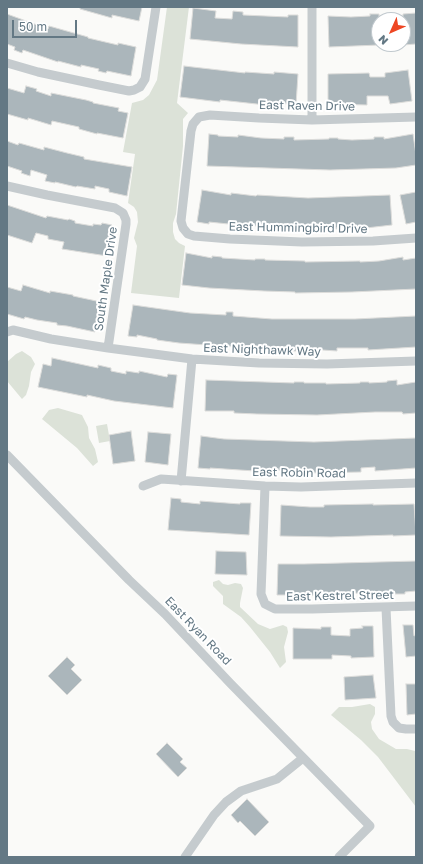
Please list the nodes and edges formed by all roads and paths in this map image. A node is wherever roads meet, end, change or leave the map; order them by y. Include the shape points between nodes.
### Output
1 (156, 7) edge
2 (312, 7) edge
3 (7, 63) edge
4 (416, 117) edge
5 (312, 120) junction
6 (7, 186) edge
7 (183, 228) joint
8 (416, 238) edge
9 (7, 332) edge
10 (108, 348) junction
11 (192, 359) junction
12 (416, 361) edge
13 (7, 455) edge
14 (181, 481) junction
15 (416, 483) edge
16 (143, 486) dead end
17 (265, 486) junction
18 (416, 606) edge
19 (386, 608) junction
20 (416, 729) edge
21 (303, 758) junction
22 (185, 857) edge
23 (339, 857) edge

1 - 3 street via 145,79 140,87 134,90 38,72
2 - 5 street
4 - 5 street, East Raven Drive
5 - 7 street, East Raven Drive via 210,115 199,118 191,131 181,221
6 - 10 street, South Maple Drive via 115,208 123,213 126,224
7 - 8 street, East Hummingbird Drive via 194,236 263,241 373,241
9 - 10 street, East Nighthawk Way via 13,330
10 - 11 street, East Nighthawk Way
11 - 12 street, East Nighthawk Way via 327,364
11 - 14 street
13 - 21 street, East Ryan Road
14 - 16 street, East Robin Road via 161,479
14 - 17 street, East Robin Road
15 - 17 street, East Robin Road via 337,487
17 - 19 street, East Kestrel Street via 261,594 265,604 275,609
18 - 19 street, East Kestrel Street
19 - 20 street via 391,716 399,728
21 - 22 street via 277,779 241,791 226,802 214,814
21 - 23 street, East Ryan Road via 370,826

